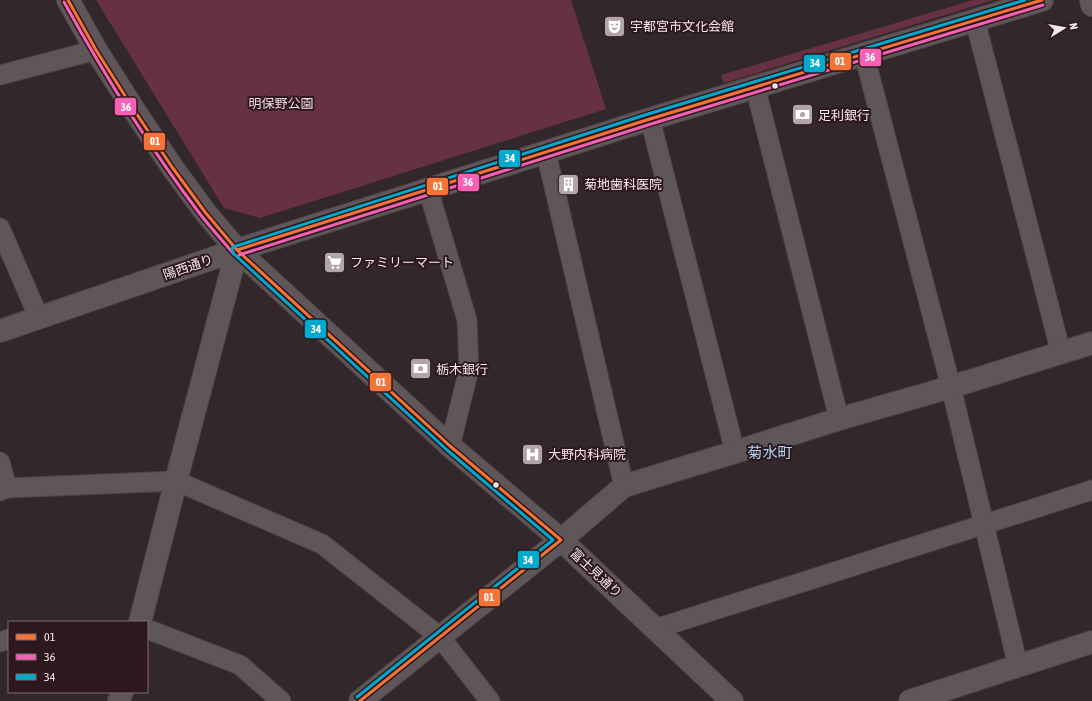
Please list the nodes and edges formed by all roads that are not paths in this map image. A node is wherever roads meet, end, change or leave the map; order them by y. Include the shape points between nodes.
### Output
1 (68, 0) edge
2 (1042, 0) edge
3 (1091, 0) edge
4 (1092, 5) edge
5 (975, 20) junction
6 (96, 50) junction
7 (864, 54) junction
8 (0, 75) edge
9 (755, 86) junction
10 (650, 119) junction
11 (546, 152) junction
12 (428, 189) junction
13 (0, 228) edge
14 (237, 250) junction
15 (39, 318) junction
16 (0, 330) edge
17 (1092, 343) edge
18 (1061, 353) junction
19 (951, 387) junction
20 (839, 419) junction
21 (450, 446) junction
22 (734, 452) junction
23 (0, 462) edge
24 (176, 481) junction
25 (624, 486) junction
26 (4, 490) edge
27 (1092, 490) edge
28 (984, 524) junction
29 (561, 540) junction
30 (140, 621) edge
31 (148, 629) edge
32 (655, 629) junction
33 (440, 637) junction
34 (1092, 642) edge
35 (1018, 666) junction
36 (281, 701) edge
37 (360, 701) edge
38 (490, 701) edge
39 (732, 701) edge
40 (910, 701) edge

1 - 6 street, 富士見通り
2 - 5 street, 陽西通り
3 - 4 street
5 - 7 street, 陽西通り
5 - 18 street
6 - 8 street
6 - 14 street, 富士見通り via 172,167
7 - 9 street, 陽西通り
7 - 19 street
9 - 10 street, 陽西通り
9 - 20 street
10 - 11 street, 陽西通り
10 - 22 street
11 - 12 street, 陽西通り
11 - 25 street
12 - 14 street, 陽西通り
12 - 21 street via 467,320 469,369
13 - 15 street
14 - 15 street, 陽西通り
14 - 21 street, 富士見通り
14 - 24 street
15 - 16 street, 陽西通り
17 - 18 street
18 - 19 street
19 - 20 street
19 - 28 street
20 - 22 street
21 - 29 street, 富士見通り
22 - 25 street
23 - 26 street
24 - 26 street
24 - 30 street
24 - 33 street via 322,544
25 - 29 street
27 - 28 street
28 - 32 street
28 - 35 street
29 - 32 street, 富士見通り
29 - 33 street
31 - 36 street via 240,665
32 - 39 street, 富士見通り
33 - 37 street
33 - 38 street
34 - 35 street
35 - 40 street

